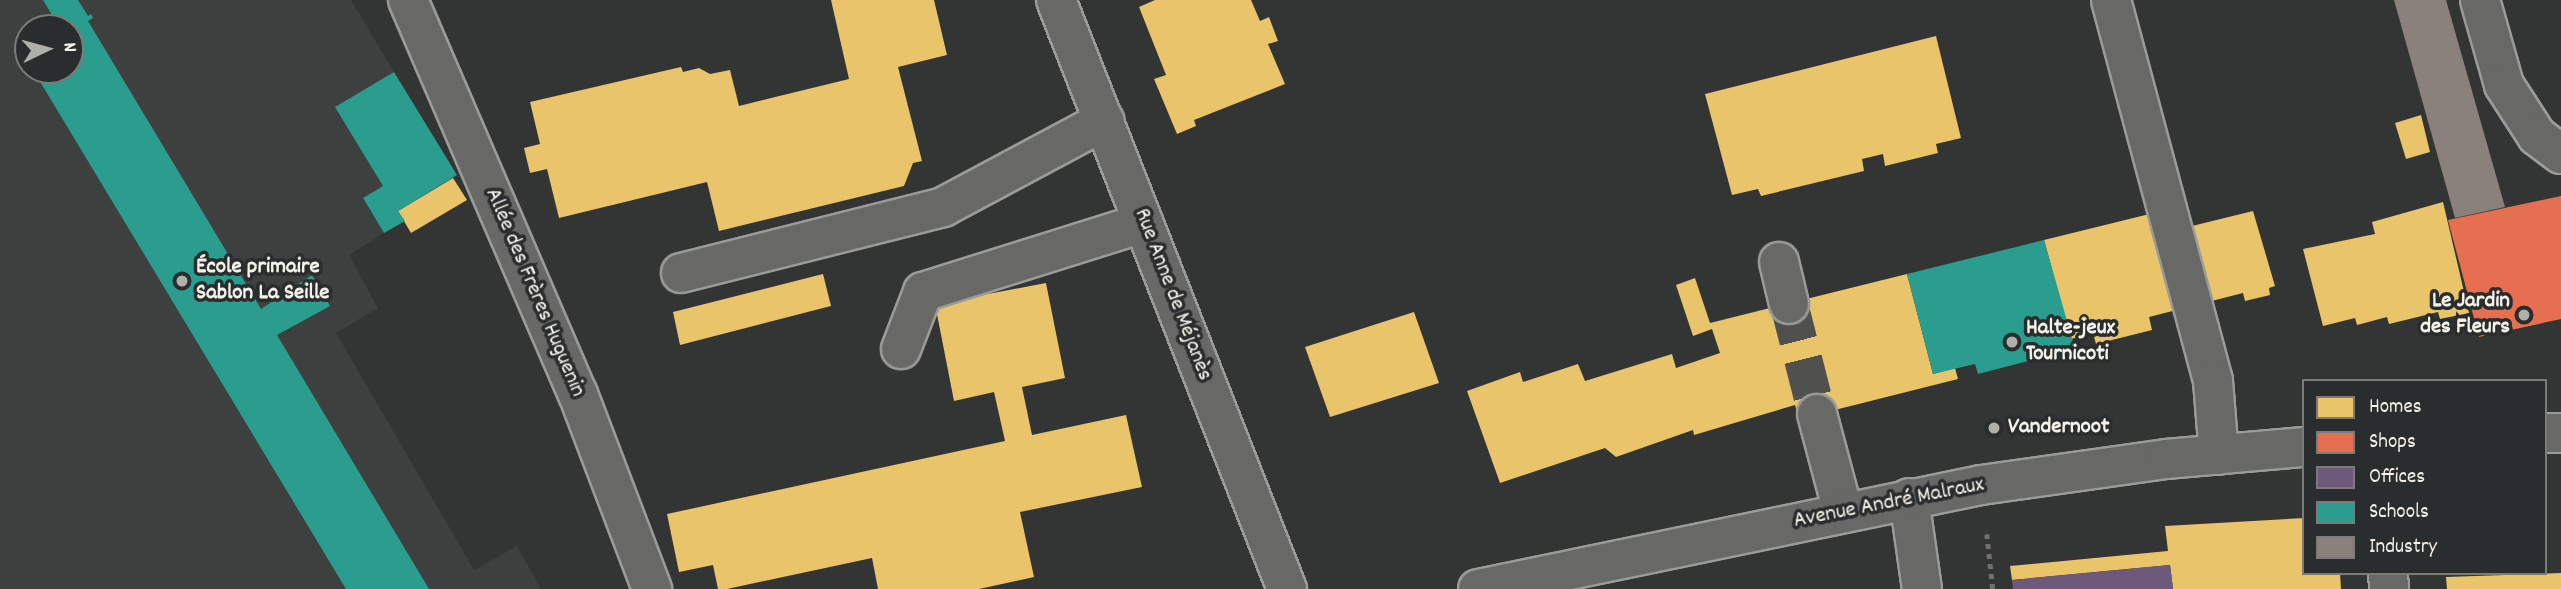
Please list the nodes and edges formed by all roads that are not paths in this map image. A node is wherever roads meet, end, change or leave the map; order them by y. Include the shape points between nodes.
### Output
1 (408, 0) edge
2 (1056, 0) edge
3 (2111, 0) edge
4 (2480, 0) edge
5 (1104, 121) junction
6 (2561, 154) edge
7 (1143, 223) junction
8 (1779, 262) dead end
9 (681, 272) dead end
10 (1789, 304) tunnel mouth
11 (901, 349) dead end
12 (1817, 414) tunnel mouth
13 (2302, 447) edge
14 (2219, 454) junction
15 (1909, 498) junction
16 (1843, 512) junction
17 (652, 589) edge
18 (1287, 589) edge
19 (1478, 589) edge
20 (1922, 589) edge

1 - 17 main road, Allée des Frères Huguenin via 578,394
2 - 5 main road, Rue Anne de Méjanès
3 - 14 main road via 2213,381
4 - 6 main road via 2504,85 2537,136
5 - 7 main road, Rue Anne de Méjanès
5 - 9 main road via 943,207
7 - 11 main road via 923,292
7 - 18 main road, Rue Anne de Méjanès
8 - 10 main road
12 - 16 main road
13 - 14 main road, Avenue André Malraux
14 - 15 main road, Avenue André Malraux via 2062,471
15 - 16 main road, Avenue André Malraux
15 - 20 main road
16 - 19 main road, Avenue André Malraux

